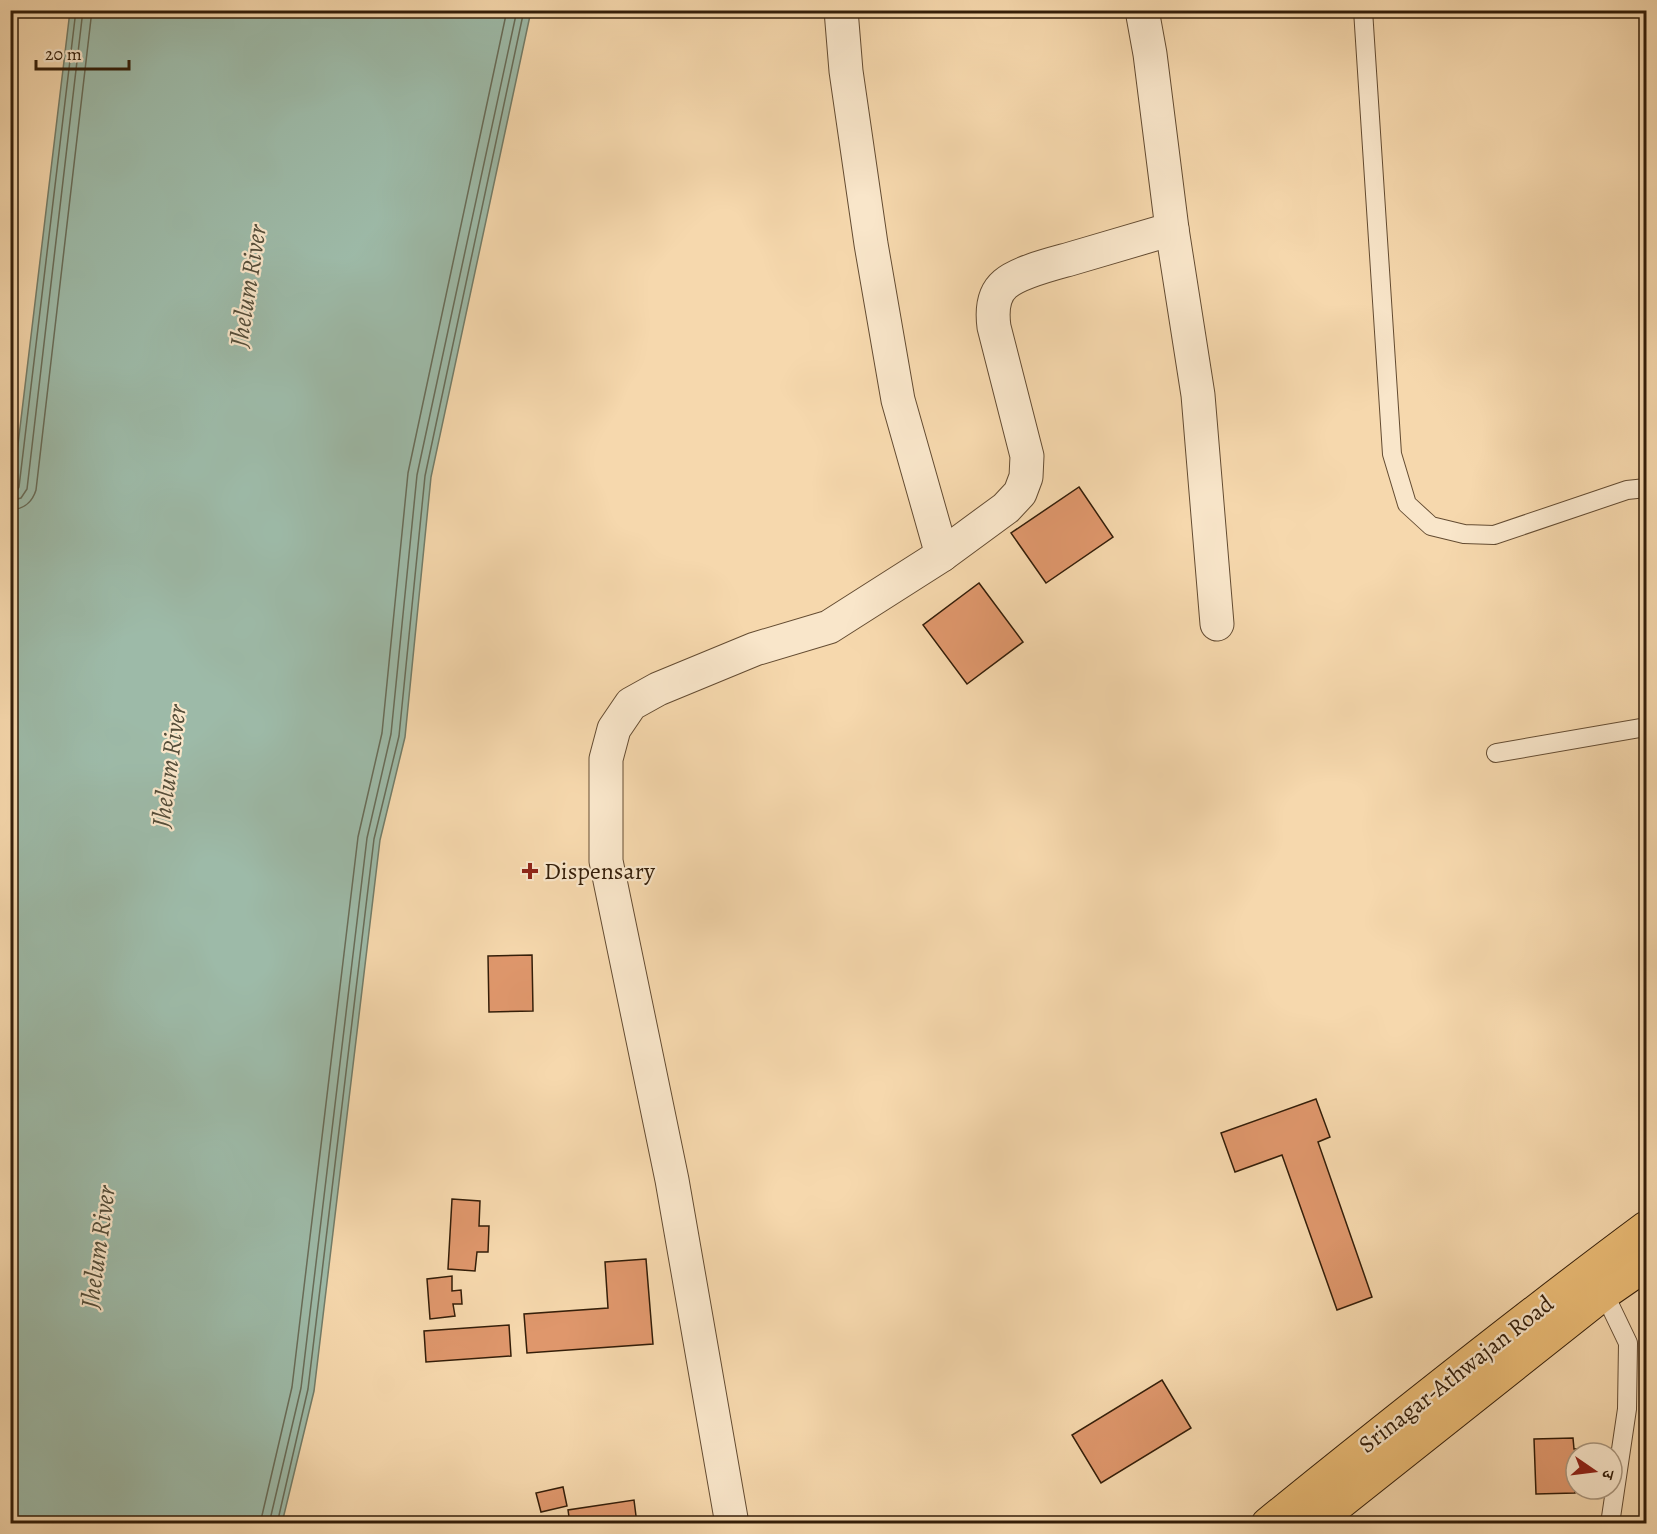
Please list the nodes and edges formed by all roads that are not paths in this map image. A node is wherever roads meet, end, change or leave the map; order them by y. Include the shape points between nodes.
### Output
1 (841, 10) edge
2 (1142, 10) edge
3 (1363, 10) edge
4 (1172, 229) junction
5 (1647, 488) edge
6 (942, 555) junction
7 (1217, 624) dead end
8 (1647, 726) edge
9 (1496, 753) dead end
10 (1647, 1228) edge
11 (1647, 1264) edge
12 (1604, 1293) junction
13 (732, 1524) edge
14 (1268, 1524) edge
15 (1312, 1524) edge
16 (1611, 1524) edge

1 - 6 street via 871,244 898,400
2 - 4 street
3 - 5 lane via 1392,454 1407,504 1431,526 1464,534 1494,535 1627,490
4 - 6 street via 1048,265 1004,285 992,312 1027,456 1026,477 1020,493 1006,508
4 - 7 street via 1198,396
6 - 13 street via 830,627 755,649 658,688 631,704 614,729 606,759 606,861 672,1180
8 - 9 lane
10 - 14 highway, Srinagar-Athwajan Road via 1450,1378
11 - 12 highway
12 - 15 highway
12 - 16 lane via 1628,1343 1627,1409

